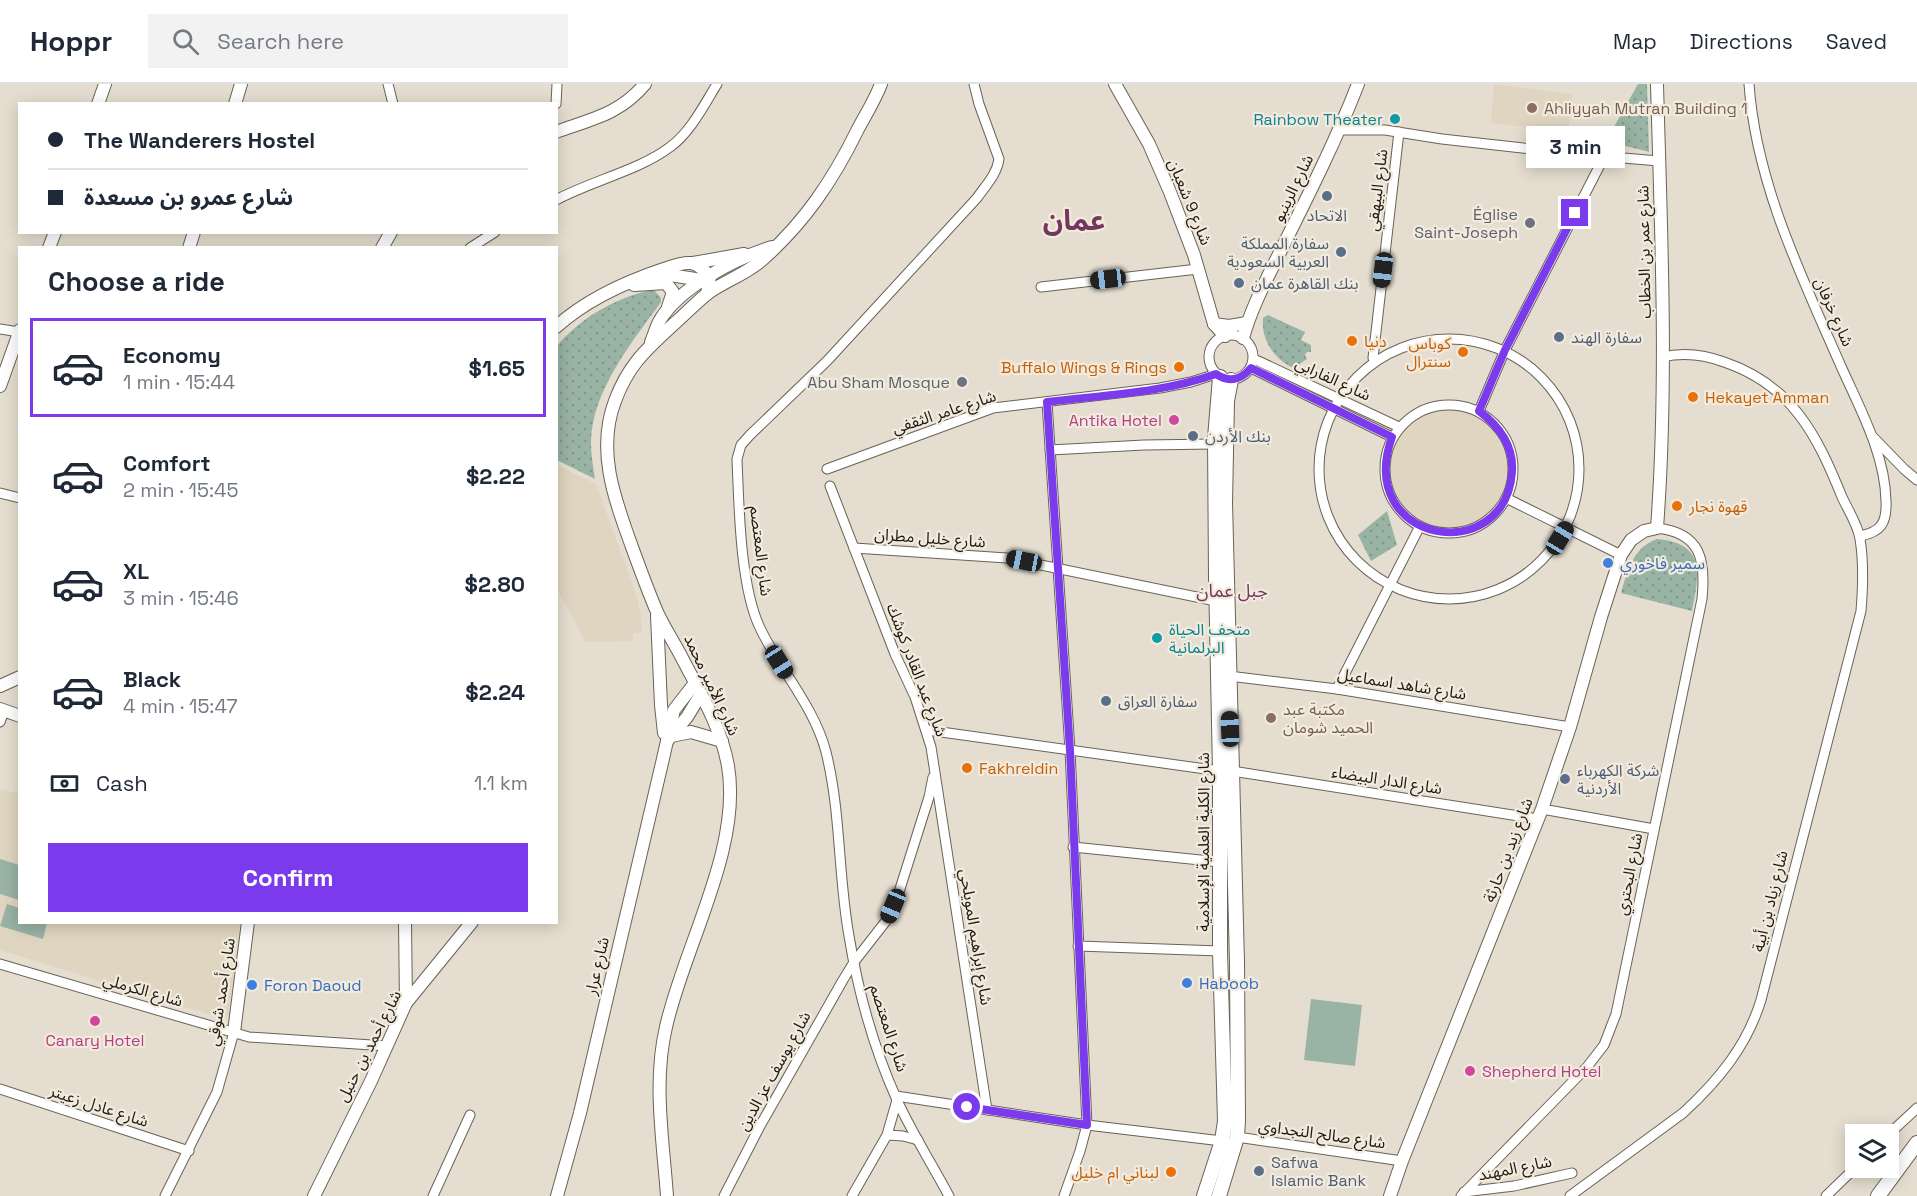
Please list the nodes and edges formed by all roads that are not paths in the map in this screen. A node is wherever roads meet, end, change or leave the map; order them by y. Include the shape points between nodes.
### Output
1 (105, 84) edge
2 (241, 84) edge
3 (388, 84) edge
4 (557, 84) edge
5 (645, 84) edge
6 (717, 84) edge
7 (881, 84) edge
8 (974, 84) edge
9 (1114, 84) edge
10 (1358, 84) edge
11 (1657, 84) edge
12 (1749, 84) edge
13 (99, 102) edge
14 (236, 102) edge
15 (392, 102) edge
16 (556, 102) edge
17 (1341, 130) junction
18 (558, 131) edge
19 (1399, 132) junction
20 (1604, 157) junction
21 (1659, 160) junction
22 (558, 199) edge
23 (492, 234) edge
24 (473, 246) edge
25 (776, 246) junction
26 (754, 253) junction
27 (693, 263) junction
28 (1198, 269) junction
29 (652, 273) junction
30 (708, 279) junction
31 (725, 282) junction
32 (618, 286) junction
33 (1041, 288) dead end
34 (707, 294) junction
35 (660, 320) junction
36 (1247, 323) junction
37 (1214, 324) junction
38 (558, 325) edge
39 (0, 329) edge
40 (18, 331) edge
41 (18, 334) edge
42 (1224, 336) junction
43 (1243, 338) junction
44 (650, 344) junction
45 (1505, 350) junction
46 (1662, 357) junction
47 (1373, 358) junction
48 (1252, 363) junction
49 (1222, 377) junction
50 (0, 386) edge
51 (1341, 399) junction
52 (1047, 402) junction
53 (1334, 409) junction
54 (1479, 411) junction
55 (1399, 427) junction
56 (1870, 434) junction
57 (1392, 437) junction
58 (1215, 444) junction
59 (1050, 450) junction
60 (827, 468) dead end
61 (1917, 480) edge
62 (830, 486) dead end
63 (0, 493) edge
64 (18, 498) edge
65 (1506, 498) junction
66 (1420, 526) junction
67 (1567, 527) junction
68 (1657, 528) junction
69 (1860, 536) junction
70 (854, 548) junction
71 (1621, 555) junction
72 (1058, 567) junction
73 (1389, 587) junction
74 (1216, 601) junction
75 (657, 612) junction
76 (1229, 676) junction
77 (18, 678) edge
78 (0, 686) edge
79 (698, 688) junction
80 (1336, 689) junction
81 (1, 714) edge
82 (18, 716) edge
83 (1570, 727) junction
84 (927, 730) junction
85 (668, 739) junction
86 (722, 741) junction
87 (1070, 750) junction
88 (935, 769) junction
89 (1226, 771) junction
90 (1540, 814) junction
91 (1653, 829) junction
92 (1073, 848) junction
93 (1220, 862) junction
94 (248, 924) edge
95 (405, 924) edge
96 (470, 924) edge
97 (1078, 946) junction
98 (1220, 951) junction
99 (854, 962) junction
100 (0, 964) edge
101 (406, 1003) junction
102 (234, 1032) junction
103 (387, 1046) junction
104 (0, 1089) edge
105 (896, 1098) junction
106 (1917, 1108) edge
107 (987, 1110) junction
108 (470, 1115) dead end
109 (1087, 1125) junction
110 (1899, 1125) edge
111 (887, 1135) junction
112 (1237, 1137) junction
113 (918, 1140) junction
114 (1222, 1141) junction
115 (1917, 1143) edge
116 (189, 1151) junction
117 (1402, 1161) junction
118 (1572, 1173) dead end
119 (1845, 1178) edge
120 (1462, 1194) edge
121 (165, 1196) edge
122 (314, 1196) edge
123 (433, 1196) edge
124 (557, 1196) edge
125 (667, 1196) edge
126 (724, 1196) edge
127 (852, 1196) edge
128 (949, 1196) edge
129 (1064, 1196) edge
130 (1204, 1196) edge
131 (1219, 1196) edge
132 (1390, 1196) edge
133 (1570, 1196) edge
134 (1826, 1196) edge
135 (1878, 1196) edge

1 - 13 street
2 - 14 street
3 - 15 street
4 - 16 street
5 - 18 street via 616,110
6 - 22 street via 671,147
7 - 25 street, شارع الأمير محمد via 844,160 809,210
8 - 99 street, شارع المعتصم via 999,159 993,177 827,362 741,445 737,459 745,574 753,608 759,627 812,716 826,751
9 - 28 street, شارع 9 شعبان via 1149,144
10 - 17 street, شارع الرينبو
11 - 21 street, شارع عمر بن الخطاب
12 - 56 street, شارع خرفان via 1759,152 1794,259
17 - 19 street
17 - 36 street, شارع الرينبو
19 - 20 street
19 - 47 street, شارع البيهقي
20 - 21 street
20 - 45 street
21 - 46 street, شارع عمر بن الخطاب
23 - 24 street
25 - 26 street, شارع الأمير محمد
25 - 31 street, شارع الأمير محمد via 753,266
26 - 27 street
26 - 30 street, شارع الأمير محمد
27 - 29 street
27 - 30 street
28 - 33 street
28 - 37 street, شارع 9 شعبان
29 - 30 street
29 - 32 street
30 - 31 street
30 - 34 street
30 - 35 street, شارع الأمير محمد via 677,300
31 - 34 street, شارع الأمير محمد
32 - 35 street via 670,286 672,301
32 - 38 street
34 - 44 street, شارع الأمير محمد
35 - 44 street, شارع الأمير محمد
36 - 37 street
36 - 43 street, شارع الرينبو
37 - 42 street, شارع 9 شعبان
39 - 40 street
41 - 50 street
42 - 43 street
42 - 49 street via 1214,344 1209,356 1212,368
43 - 48 street via 1251,348
44 - 75 street, شارع الأمير محمد via 633,365 615,399 607,453 613,494
45 - 47 street via 1474,341 1428,340 1393,348
45 - 54 street
45 - 67 street via 1537,373 1562,407 1572,429 1579,473
46 - 68 street, شارع عمر بن الخطاب
46 - 69 street, شارع زياد بن أبية via 1708,356 1735,365 1779,391 1820,448
47 - 51 street via 1353,378
48 - 49 street via 1241,377
48 - 51 street, شارع الفارابي
48 - 53 street, شارع الفارابي
49 - 52 street, شارع عامر الثقفي
49 - 58 main road, شارع الكلية العلمية الإسلامية
49 - 76 main road, شارع الكلية العلمية الإسلامية via 1227,400
51 - 53 street
51 - 55 street, شارع الفارابي
52 - 59 street
52 - 60 street, شارع عامر الثقفي via 986,410
53 - 57 street, شارع الفارابي
53 - 73 street via 1322,446 1323,497 1333,526 1352,558
54 - 55 street via 1444,404 1426,408
54 - 65 street via 1503,434 1510,449 1512,482
55 - 57 street
56 - 61 street
56 - 69 street, شارع خرفان via 1884,483 1885,512 1879,529
57 - 66 street via 1384,467 1390,495 1398,508
58 - 59 street
58 - 74 main road, شارع الكلية العلمية الإسلامية
59 - 72 street
62 - 70 street, شارع عبد القادر كوشك
63 - 64 street
65 - 66 street via 1488,520 1462,532 1433,531
65 - 67 street
66 - 73 street
67 - 71 street
67 - 73 street via 1537,566 1513,583 1486,594 1445,601 1412,597
68 - 71 street, شارع زيد بن حارثة via 1631,540
68 - 91 street, شارع البحتري via 1669,529 1694,545 1704,567 1704,582
69 - 133 street, شارع زياد بن أبية via 1864,578 1861,611 1752,1025 1734,1058 1695,1102
70 - 72 street, شارع خليل مطران via 1007,558
70 - 84 street, شارع عبد القادر كوشك
71 - 83 street, شارع زيد بن حارثة
72 - 74 street, شارع خليل مطران
72 - 87 street
73 - 80 street
74 - 89 main road, شارع الكلية العلمية الإسلامية
75 - 79 street, شارع الأمير محمد
75 - 85 street via 661,705
76 - 80 street, شارع شاهد اسماعيل
76 - 89 main road, شارع الكلية العلمية الإسلامية
77 - 78 street
79 - 85 street, شارع عرار via 674,710
79 - 86 street, شارع الأمير محمد
80 - 83 street, شارع شاهد اسماعيل
81 - 82 street
83 - 90 street, شارع زيد بن حارثة
84 - 87 street, شارع الدار البيضاء
84 - 88 street, شارع عبد القادر كوشك
85 - 86 street via 691,732
85 - 124 street, شارع عرار
86 - 125 street, شارع الأمير محمد via 730,783 729,816 661,1048 660,1099
87 - 89 street, شارع الدار البيضاء
87 - 92 street
88 - 99 street, شارع عبد القادر كوشك via 899,892 886,921
88 - 107 street, شارع إبراهيم المويلحي
89 - 90 street, شارع الدار البيضاء
89 - 93 main road, شارع الكلية العلمية الإسلامية
89 - 112 main road, شارع الكلية العلمية الإسلامية via 1237,962
90 - 91 street, شارع الدار البيضاء
90 - 117 street, شارع زيد بن حارثة
91 - 120 street, شارع البحتري via 1616,1014 1604,1045
92 - 93 street
92 - 97 street
93 - 98 main road, شارع الكلية العلمية الإسلامية
94 - 102 street, شارع أحمد شوقي
95 - 101 street
96 - 101 street, شارع أحمد بن حنبل
97 - 98 street
97 - 109 street
98 - 114 main road, شارع الكلية العلمية الإسلامية via 1225,1121
99 - 105 street, شارع المعتصم via 871,1030
99 - 126 street, شارع يوسف عز الدين
100 - 102 street, شارع الكرملي
101 - 103 street, شارع أحمد بن حنبل
102 - 103 street, شارع الكرملي via 267,1039
102 - 116 street, شارع أحمد شوقي via 217,1092
103 - 122 street, شارع أحمد بن حنبل
104 - 116 street, شارع عادل زعيتر
105 - 107 street
105 - 111 street
105 - 113 street, شارع المعتصم
106 - 110 street
107 - 109 street
108 - 123 street
109 - 114 street
109 - 129 street
111 - 113 street
111 - 127 street
112 - 117 street, شارع صالح النجداوي
112 - 131 main road, شارع الكلية العلمية الإسلامية
113 - 128 street, شارع المعتصم
114 - 130 main road, شارع الكلية العلمية الإسلامية
115 - 135 main road
116 - 121 street, شارع أحمد شوقي
117 - 132 street, شارع زيد بن حارثة
118 - 120 street, شارع المهند
119 - 134 street

